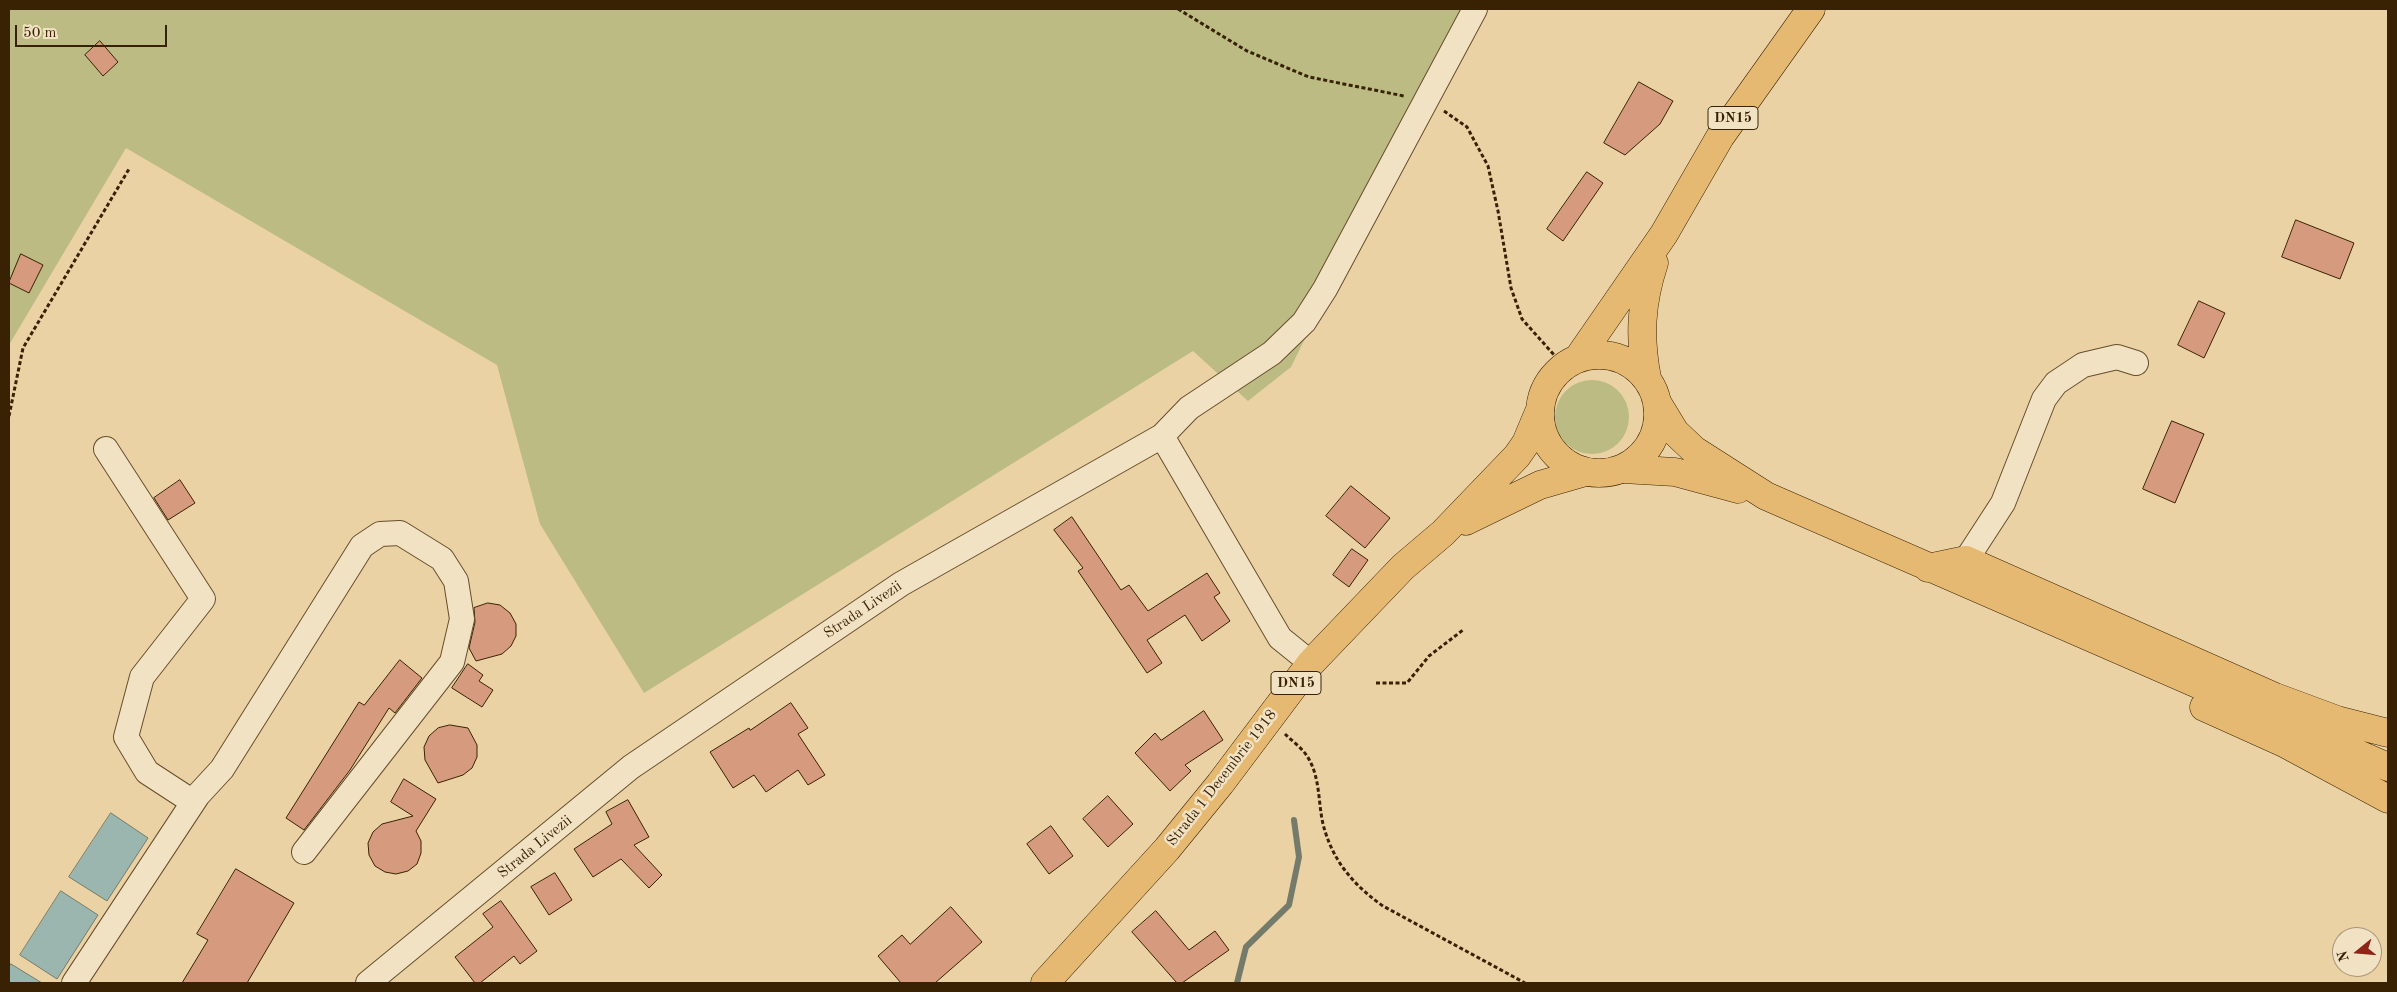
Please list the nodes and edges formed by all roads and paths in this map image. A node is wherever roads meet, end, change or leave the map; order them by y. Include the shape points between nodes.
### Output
1 (1178, 9) edge
2 (1475, 9) edge
3 (1812, 9) edge
4 (1425, 101) junction
5 (129, 169) dead end
6 (1664, 234) junction
7 (1571, 361) junction
8 (2136, 363) dead end
9 (1647, 378) junction
10 (1658, 404) junction
11 (1539, 412) junction
12 (9, 416) edge
13 (1162, 436) junction
14 (106, 449) dead end
15 (1623, 469) junction
16 (1585, 472) junction
17 (1766, 496) junction
18 (1443, 533) junction
19 (1966, 560) junction
20 (1928, 568) junction
21 (1463, 630) dead end
22 (1311, 663) junction
23 (1376, 683) dead end
24 (1270, 719) junction
25 (2388, 733) edge
26 (2388, 767) edge
27 (2388, 799) edge
28 (193, 802) junction
29 (304, 852) dead end
30 (74, 983) edge
31 (368, 983) edge
32 (1045, 983) edge
33 (1525, 983) edge

1 - 4 path via 1247,51 1309,77
2 - 4 street, Strada Livezii
3 - 6 main road, DN15 via 1720,137
4 - 7 path via 1467,127 1488,166 1511,288 1522,319
4 - 13 street, Strada Livezii via 1325,290 1304,322 1272,353 1188,408
5 - 12 path via 23,348
6 - 7 main road, DN15
6 - 9 main road, DN15 via 1645,290 1642,311 1642,352
7 - 9 main road, DN15 via 1597,354 1616,356 1633,364
7 - 11 main road, DN15 via 1551,378 1542,394
8 - 19 street via 2117,357 2083,365 2056,383 2044,399 2003,503
9 - 10 main road, DN15
10 - 15 main road, DN15 via 1658,424 1652,442 1639,458
10 - 17 main road via 1675,432 1694,450
11 - 16 main road, DN15 via 1542,432 1552,450 1567,464
11 - 18 main road, Strada 1 Decembrie 1918 / DN15 via 1517,456
13 - 22 street via 1280,638
13 - 31 street, Strada Livezii via 901,584 631,767
14 - 28 street via 203,599 142,678 126,737 147,772
15 - 16 main road, DN15 via 1598,474
15 - 17 main road via 1675,472
16 - 18 main road, Strada 1 Decembrie 1918 / DN15 via 1540,485
17 - 20 main road
18 - 22 main road, Strada 1 Decembrie 1918 / DN15 via 1403,567
19 - 20 main road
19 - 25 main road via 2275,697 2337,720
20 - 26 main road
20 - 27 main road via 2154,686 2284,743
21 - 23 path via 1429,656 1407,684
22 - 24 main road, Strada 1 Decembrie 1918 / DN15
24 - 32 main road, Strada 1 Decembrie 1918 / DN15 via 1167,849
24 - 33 path via 1307,756 1318,782 1325,831 1343,870 1361,891
28 - 29 street via 222,769 362,546 380,534 400,533 442,559 456,582 462,618 452,662
28 - 30 street

